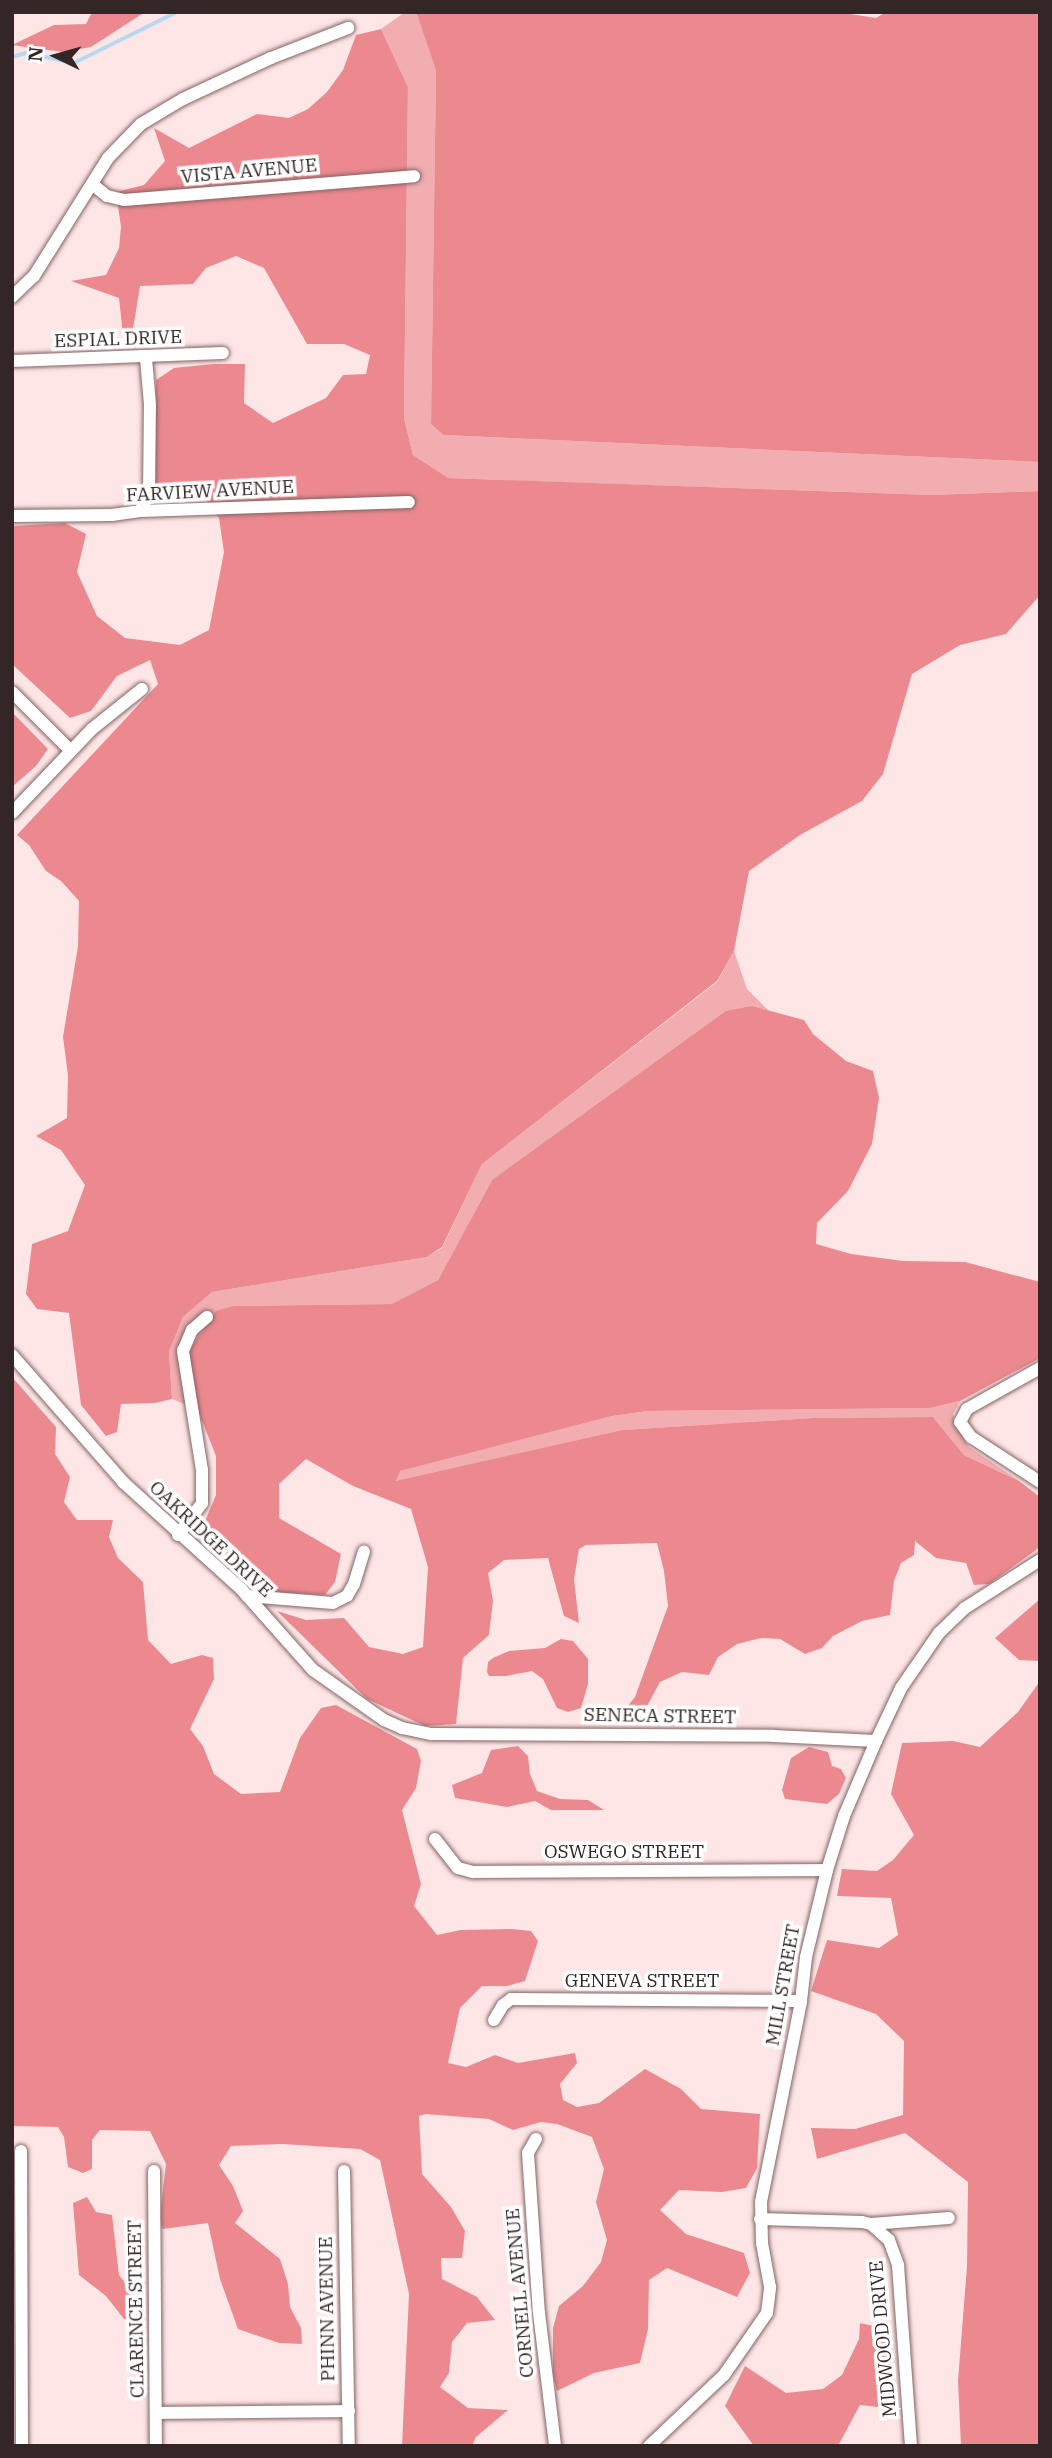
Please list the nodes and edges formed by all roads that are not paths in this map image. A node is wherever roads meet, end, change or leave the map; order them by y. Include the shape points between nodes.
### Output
1 (348, 28) dead end
2 (414, 176) dead end
3 (92, 184) junction
4 (12, 298) edge
5 (223, 353) dead end
6 (146, 358) junction
7 (12, 361) edge
8 (409, 502) dead end
9 (140, 511) junction
10 (12, 516) edge
11 (142, 690) dead end
12 (12, 692) edge
13 (71, 751) junction
14 (12, 813) edge
15 (207, 1317) dead end
16 (12, 1355) edge
17 (1040, 1368) edge
18 (1040, 1482) edge
19 (178, 1535) junction
20 (364, 1551) dead end
21 (1040, 1560) edge
22 (247, 1596) junction
23 (443, 1734) joint
24 (876, 1741) junction
25 (435, 1839) dead end
26 (827, 1870) junction
27 (801, 2001) junction
28 (494, 2020) dead end
29 (536, 2139) dead end
30 (21, 2151) dead end
31 (154, 2171) dead end
32 (344, 2171) dead end
33 (17, 2186) edge
34 (949, 2218) dead end
35 (760, 2219) junction
36 (871, 2224) junction
37 (349, 2411) junction
38 (157, 2413) junction
39 (662, 2434) junction
40 (22, 2446) edge
41 (156, 2446) edge
42 (349, 2446) edge
43 (555, 2446) edge
44 (649, 2446) edge
45 (673, 2446) edge
46 (911, 2446) edge

1 - 3 street via 271,58 158,113 124,139
2 - 3 street, VISTA AVENUE via 124,200 107,196
3 - 4 street via 34,276
5 - 6 street, ESPIAL DRIVE
6 - 7 street, ESPIAL DRIVE
6 - 9 street via 149,495
8 - 9 street, FARVIEW AVENUE
9 - 10 street, FARVIEW AVENUE
11 - 13 street
12 - 13 street
13 - 14 street
15 - 19 street via 192,1330 183,1351 202,1470 202,1503
16 - 19 street, OAKRIDGE DRIVE via 123,1482
17 - 18 street via 967,1409 960,1422 971,1437
19 - 22 street, OAKRIDGE DRIVE
20 - 22 street via 347,1596 333,1603
21 - 24 street, MILL STREET via 965,1608 939,1633 901,1688
22 - 23 street, OAKRIDGE DRIVE via 313,1670 347,1696 402,1728
23 - 24 street, SENECA STREET
24 - 26 street, MILL STREET
25 - 26 street, OSWEGO STREET via 458,1868 473,1872
26 - 27 street, MILL STREET
27 - 28 street, GENEVA STREET via 511,1999
27 - 35 street, MILL STREET
29 - 43 street, CORNELL AVENUE via 528,2153 539,2313
30 - 33 street
31 - 38 street, CLARENCE STREET
32 - 37 street, PHINN AVENUE
33 - 40 street
34 - 36 street
35 - 36 street
35 - 39 street, MILL STREET via 770,2287 767,2314 724,2375
36 - 46 street, MIDWOOD DRIVE via 889,2240 898,2265
37 - 38 street
37 - 42 street, PHINN AVENUE
38 - 41 street, CLARENCE STREET
39 - 44 street, MILL STREET
39 - 45 street

